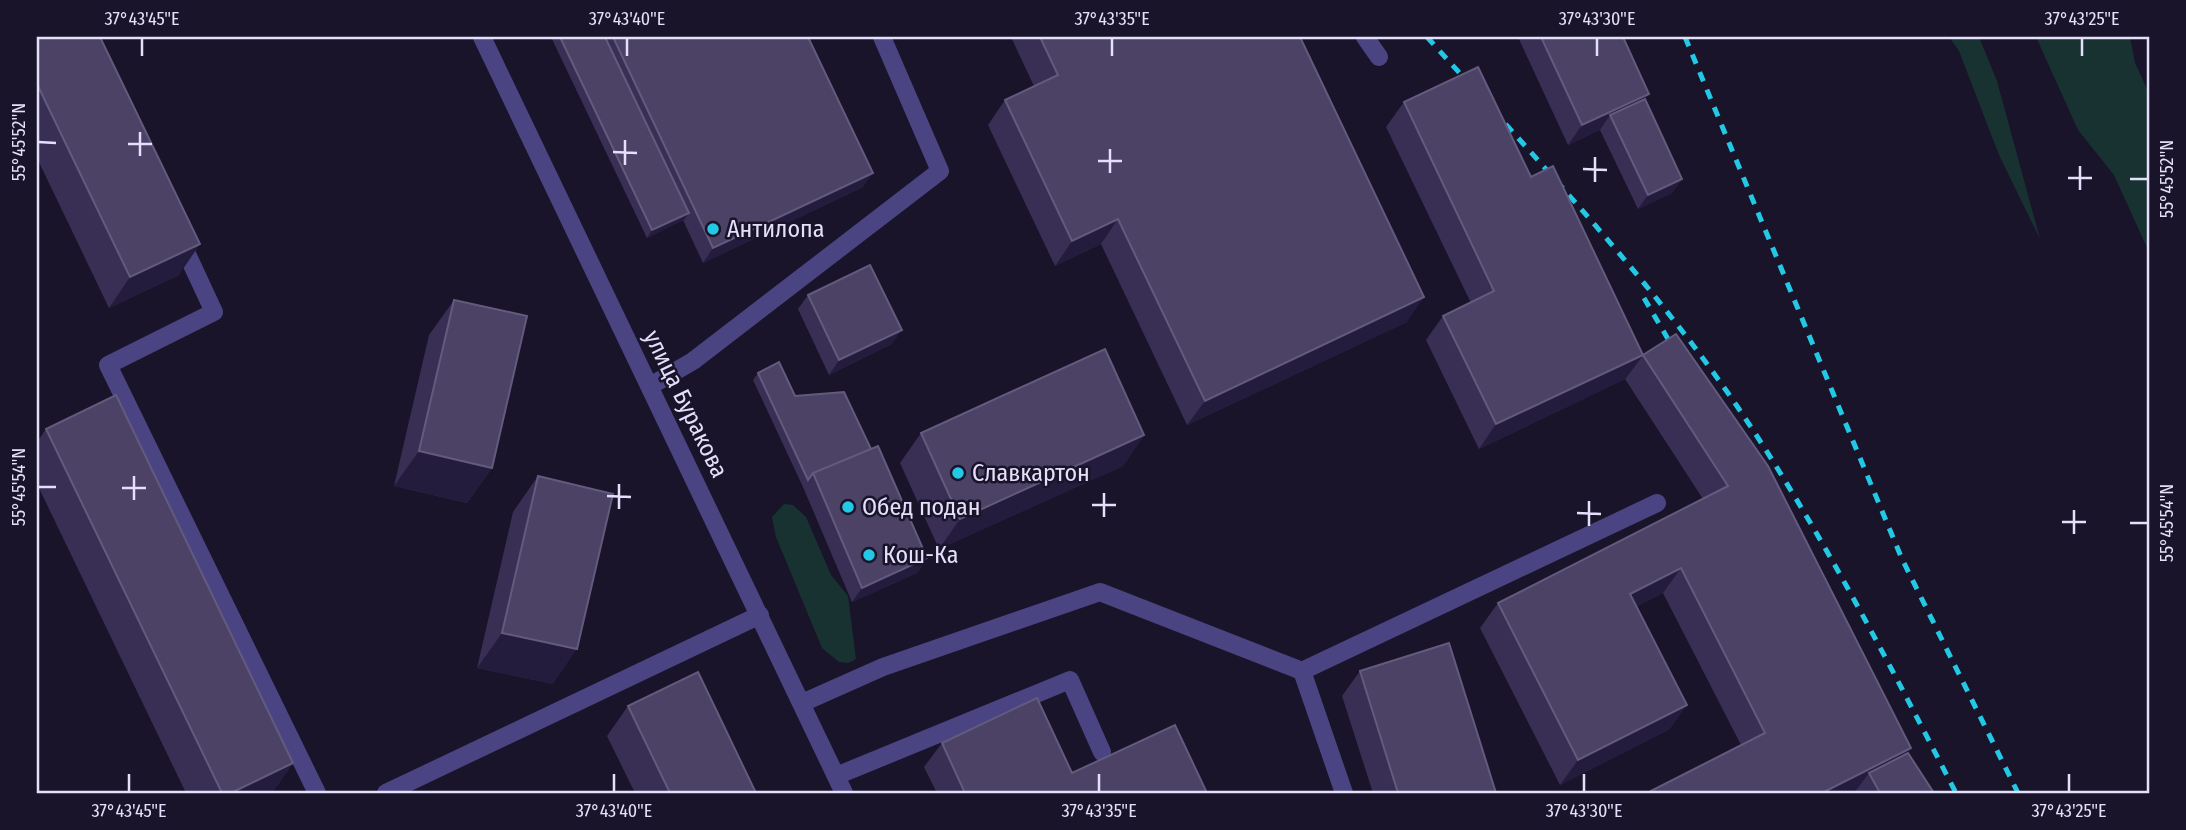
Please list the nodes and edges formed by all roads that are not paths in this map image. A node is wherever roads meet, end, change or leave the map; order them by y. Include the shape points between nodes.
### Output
1 (482, 37) edge
2 (882, 37) edge
3 (1365, 37) edge
4 (1379, 57) dead end
5 (172, 224) edge
6 (650, 386) junction
7 (1657, 503) dead end
8 (761, 615) junction
9 (1302, 671) junction
10 (802, 703) junction
11 (1102, 752) dead end
12 (836, 776) junction
13 (317, 793) edge
14 (386, 793) edge
15 (844, 793) edge
16 (1345, 793) edge

1 - 6 street, улица Буракова
2 - 6 street via 940,171 693,361
3 - 4 street
5 - 13 street via 214,312 108,365
6 - 8 street, улица Буракова
7 - 9 street
8 - 10 street, улица Буракова
8 - 14 street
9 - 10 street via 1100,592 883,667
9 - 16 street
10 - 12 street, улица Буракова
11 - 12 street via 1070,680
12 - 15 street, улица Буракова

